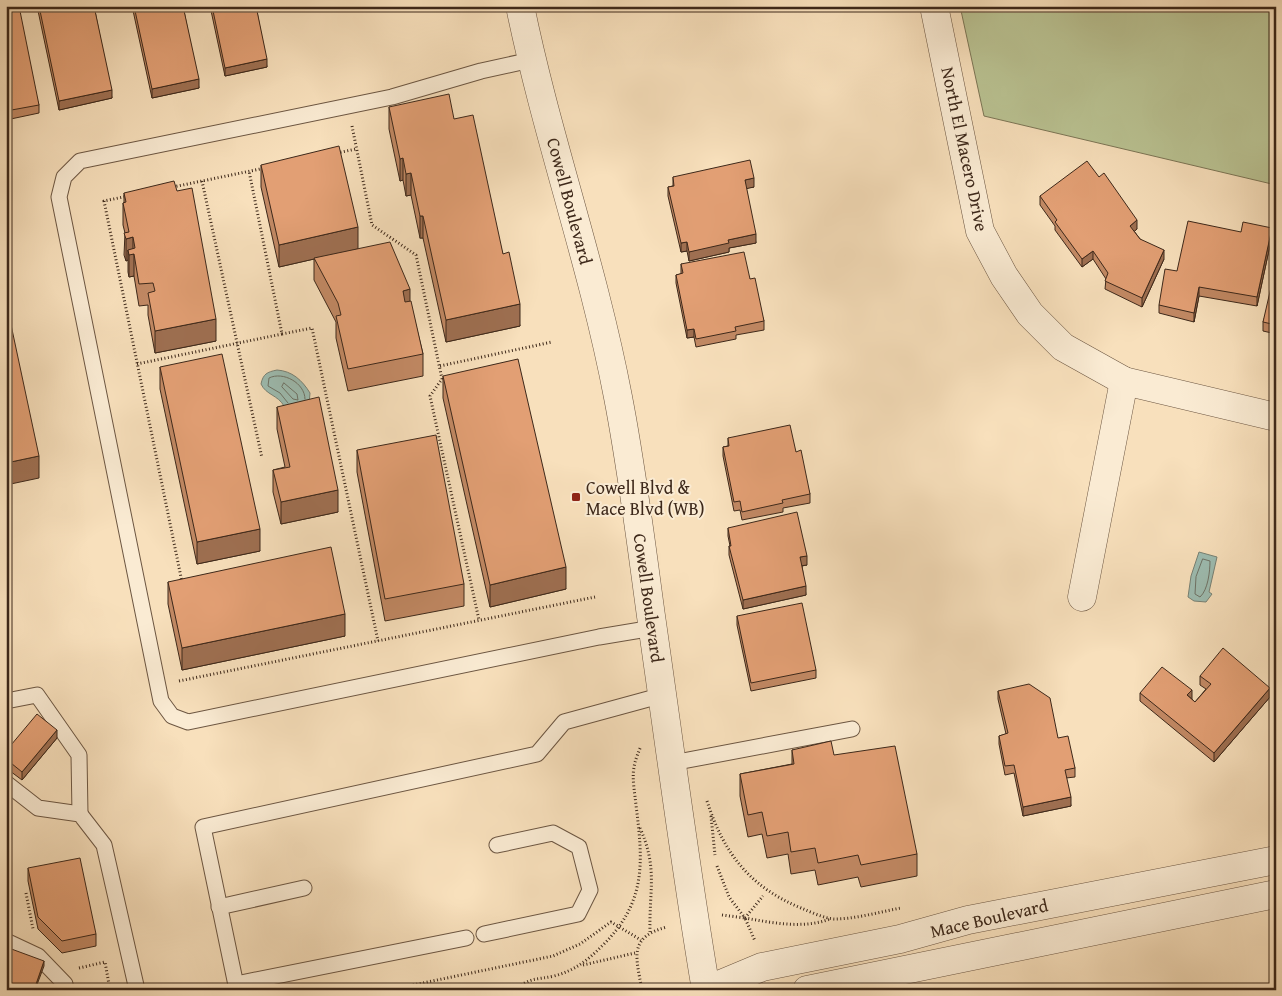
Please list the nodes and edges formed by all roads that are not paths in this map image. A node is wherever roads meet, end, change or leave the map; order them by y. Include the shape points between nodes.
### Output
1 (520, 6) edge
2 (934, 6) edge
3 (531, 60) junction
4 (1124, 381) junction
5 (1276, 417) edge
6 (1082, 597) dead end
7 (653, 628) junction
8 (663, 695) junction
9 (6, 701) edge
10 (852, 728) dead end
11 (683, 761) junction
12 (6, 783) edge
13 (80, 814) junction
14 (497, 845) dead end
15 (1276, 860) edge
16 (304, 888) dead end
17 (1276, 894) edge
18 (219, 907) junction
19 (484, 934) dead end
20 (466, 938) dead end
21 (6, 941) edge
22 (236, 987) edge
23 (66, 990) edge
24 (137, 990) edge
25 (707, 990) edge
26 (807, 990) edge

1 - 3 street, Cowell Boulevard
2 - 4 street, North El Macero Drive via 980,231 1004,276 1030,314 1063,347
3 - 7 street, Cowell Boulevard via 585,254 618,395
3 - 7 lane via 348,106 80,161 64,176 59,197 160,701 172,716 188,722
4 - 5 street, North El Macero Drive
4 - 6 street
7 - 8 street, Cowell Boulevard
8 - 11 street, Cowell Boulevard
8 - 18 lane via 564,722 537,754 203,827
9 - 13 lane via 38,695 79,755
10 - 11 lane
11 - 25 street, Cowell Boulevard
12 - 13 lane via 38,808
13 - 24 lane via 104,845
14 - 19 lane via 553,832 579,847 590,890 578,914
15 - 25 street, Mace Boulevard via 968,920 762,967
16 - 18 lane
17 - 26 street, Mace Boulevard
18 - 22 lane
20 - 22 lane
21 - 23 lane via 38,956 65,984

